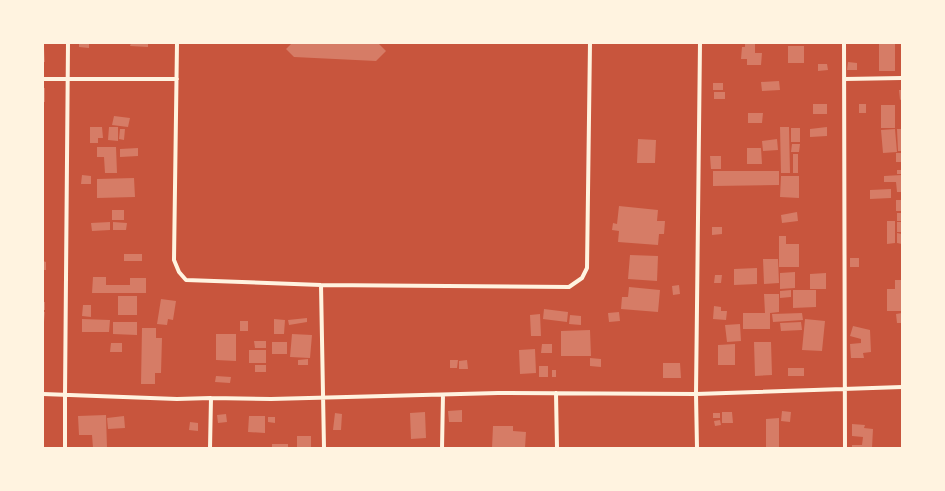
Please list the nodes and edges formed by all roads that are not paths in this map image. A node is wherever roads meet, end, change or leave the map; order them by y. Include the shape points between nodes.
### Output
1 (68, 43) edge
2 (177, 43) edge
3 (590, 43) edge
4 (700, 43) edge
5 (844, 43) edge
6 (902, 78) edge
7 (43, 79) edge
8 (177, 79) junction
9 (845, 79) junction
10 (68, 80) junction
11 (321, 285) junction
12 (902, 387) edge
13 (844, 388) junction
14 (556, 393) junction
15 (43, 394) edge
16 (696, 394) junction
17 (65, 395) junction
18 (443, 395) junction
19 (211, 398) junction
20 (324, 398) junction
21 (65, 448) edge
22 (210, 448) edge
23 (324, 448) edge
24 (442, 448) edge
25 (557, 448) edge
26 (697, 448) edge
27 (844, 448) edge

1 - 10 street
2 - 8 street
3 - 11 street via 587,268 582,278 569,287
4 - 16 street
5 - 9 street
6 - 9 street
7 - 10 street
8 - 10 street
8 - 11 street via 174,260 179,272 186,280
9 - 13 street
10 - 17 street
11 - 20 street
12 - 13 street
13 - 16 street
13 - 27 street
14 - 16 street
14 - 18 street
14 - 25 street
15 - 17 street
16 - 26 street
17 - 19 street
17 - 21 street
18 - 20 street
18 - 24 street
19 - 20 street
19 - 22 street
20 - 23 street

